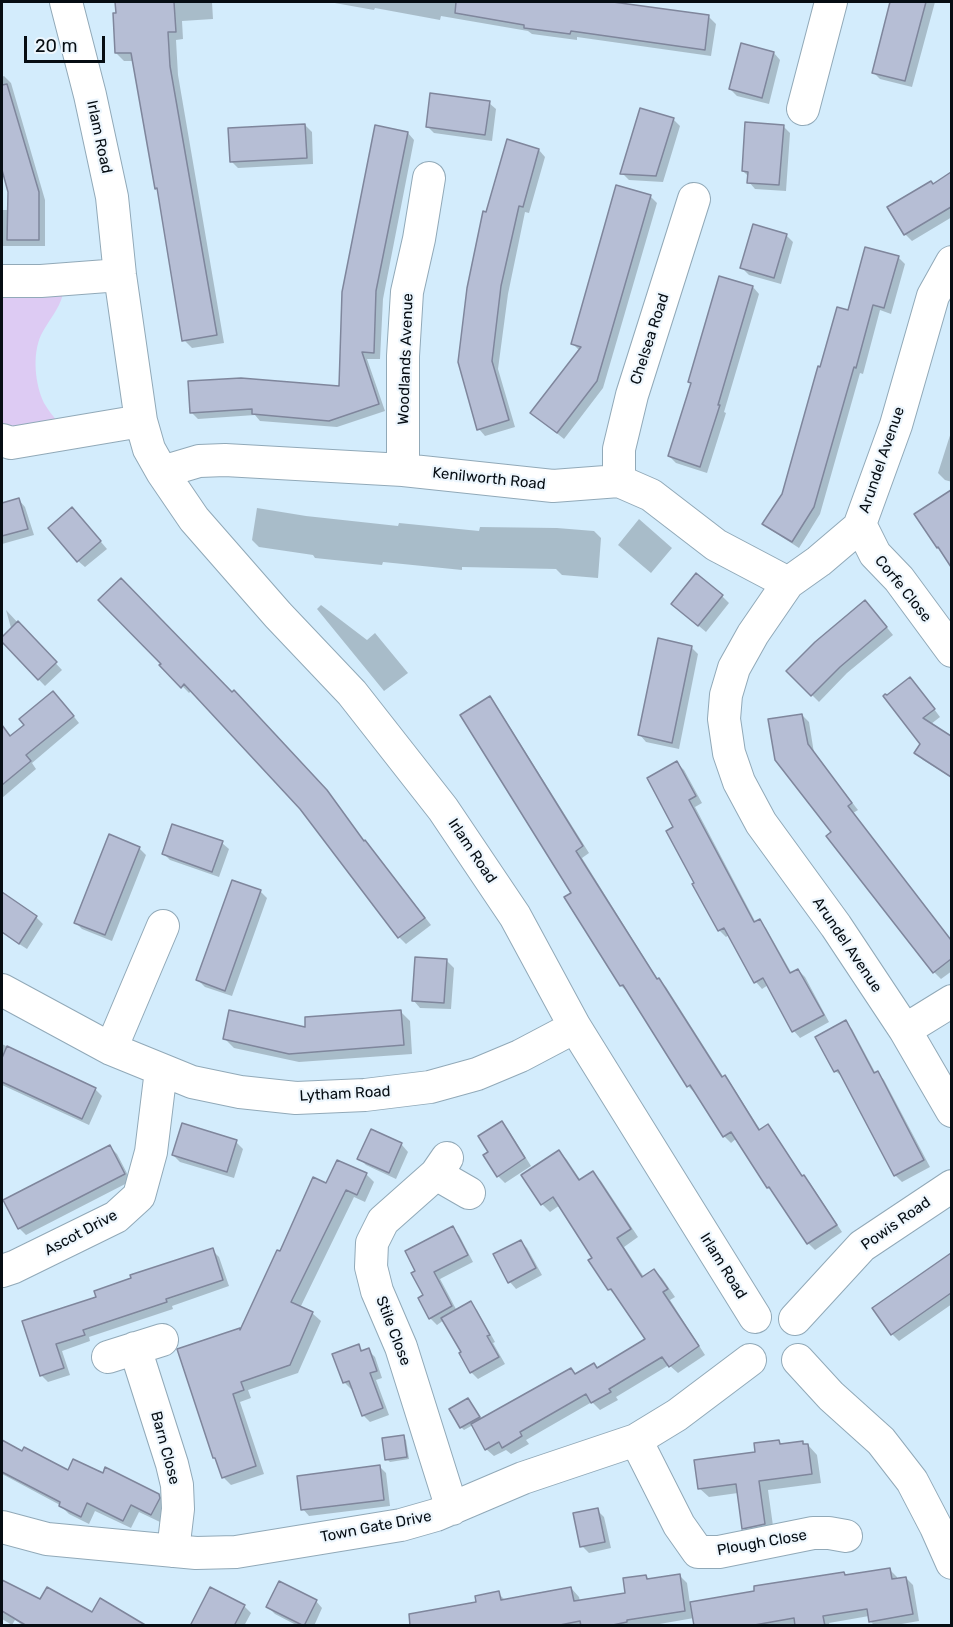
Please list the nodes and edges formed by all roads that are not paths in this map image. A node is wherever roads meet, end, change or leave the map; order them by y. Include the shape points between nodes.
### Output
1 (66, 2) edge
2 (831, 2) edge
3 (803, 109) dead end
4 (429, 178) dead end
5 (694, 199) dead end
6 (951, 262) edge
7 (120, 275) junction
8 (2, 281) edge
9 (141, 421) junction
10 (2, 441) edge
11 (403, 470) junction
12 (162, 472) junction
13 (619, 482) junction
14 (860, 524) junction
15 (788, 583) junction
16 (951, 651) edge
17 (163, 926) dead end
18 (2, 990) edge
19 (951, 1001) edge
20 (574, 1027) junction
21 (904, 1030) junction
22 (111, 1049) junction
23 (161, 1070) junction
24 (951, 1111) edge
25 (951, 1186) edge
26 (469, 1193) dead end
27 (2, 1270) edge
28 (755, 1317) junction
29 (795, 1319) junction
30 (135, 1348) dead end
31 (750, 1360) junction
32 (798, 1360) junction
33 (636, 1440) junction
34 (452, 1509) junction
35 (2, 1527) edge
36 (846, 1536) dead end
37 (173, 1551) junction
38 (951, 1563) edge

1 - 7 street, Irlam Road via 112,197
2 - 3 street
4 - 11 street, Woodlands Avenue via 407,292
5 - 13 street, Chelsea Road via 632,395 619,449
6 - 14 street, Arundel Avenue via 933,296 896,425
7 - 8 street
7 - 9 street, Irlam Road
9 - 10 street via 10,443
9 - 12 street, Irlam Road via 149,449
11 - 12 street, Kenilworth Road via 225,460 199,461
11 - 13 street, Kenilworth Road via 553,486
12 - 20 street, Irlam Road via 194,519 352,693 443,809 515,916
13 - 15 street, Kenilworth Road via 651,495 716,545
14 - 15 street, Arundel Avenue via 842,543
14 - 16 street, Corfe Close via 875,554 899,579
15 - 21 street, Arundel Avenue via 734,668 723,719 729,753 760,824 836,926
17 - 22 street
18 - 22 street, Lytham Road
19 - 21 street
20 - 23 street, Lytham Road via 477,1074 430,1087 365,1095 296,1098 240,1092 192,1082
20 - 28 street, Irlam Road
21 - 24 street, Arundel Avenue
22 - 23 street, Lytham Road
23 - 27 street, Ascot Drive via 151,1152 139,1196 116,1217
25 - 29 street, Powis Road via 862,1246
26 - 34 street, Stile Close via 442,1166 383,1221 372,1243 371,1267 377,1291 401,1347
28 - 29 street via 780,1311
28 - 31 street via 744,1333 745,1352
29 - 32 street via 804,1334
30 - 37 street, Barn Close via 177,1485
31 - 32 street via 774,1372
31 - 33 street, Town Gate Drive via 677,1415
32 - 38 street via 881,1441 912,1481
33 - 34 street, Town Gate Drive via 523,1478
33 - 36 street, Plough Close via 698,1552 719,1552 813,1533
34 - 37 street, Town Gate Drive via 401,1525 236,1552
35 - 37 street, Town Gate Drive via 47,1539

